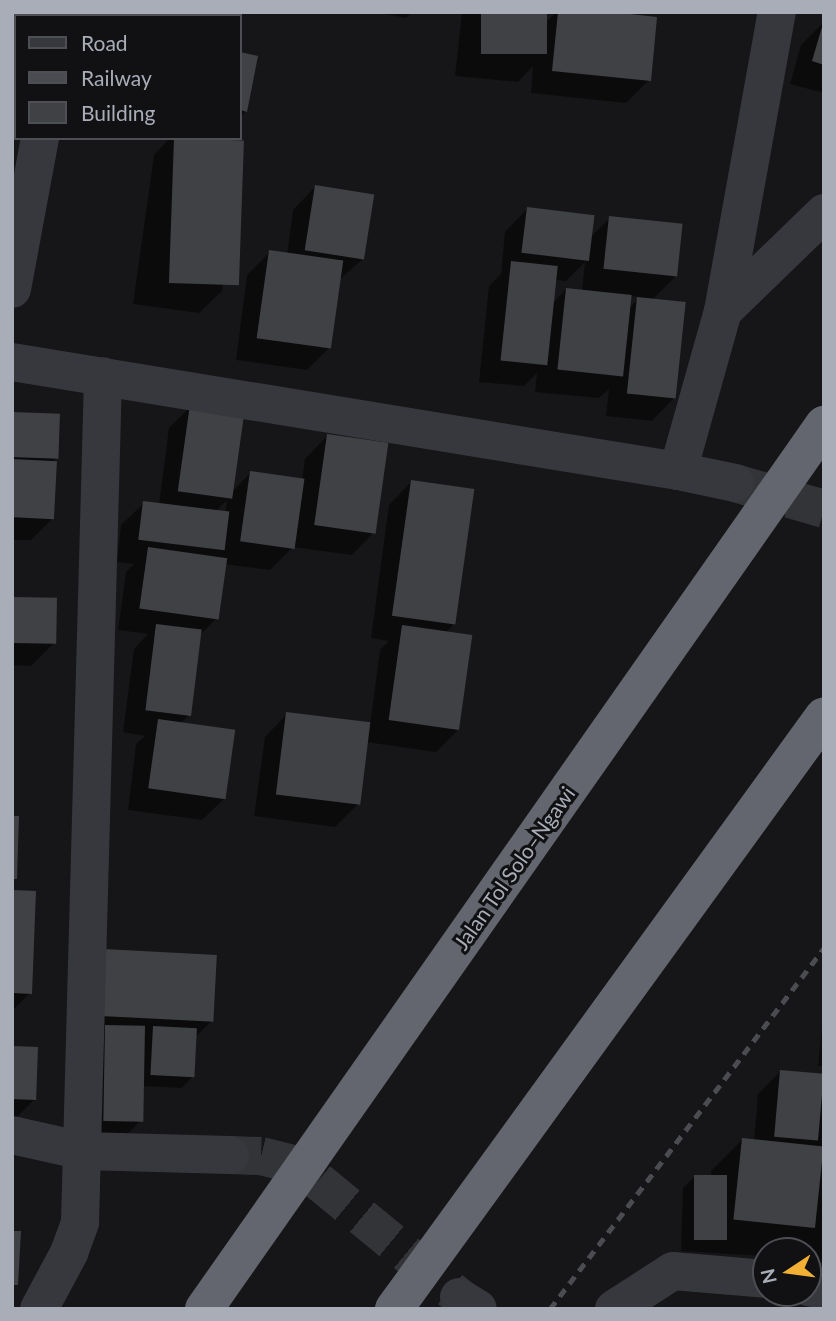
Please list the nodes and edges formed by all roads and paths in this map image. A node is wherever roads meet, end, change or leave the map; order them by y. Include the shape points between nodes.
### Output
1 (777, 12) edge
2 (40, 140) edge
3 (824, 214) edge
4 (12, 289) edge
5 (723, 311) junction
6 (12, 362) edge
7 (103, 376) junction
8 (824, 425) edge
9 (678, 471) junction
10 (735, 483) tunnel mouth
11 (824, 716) edge
12 (12, 1135) edge
13 (83, 1152) junction
14 (230, 1155) tunnel mouth
15 (752, 1278) edge
16 (39, 1309) edge
17 (204, 1309) edge
18 (394, 1309) edge
19 (614, 1309) edge

1 - 5 street
2 - 4 street
3 - 5 street
5 - 9 street
6 - 7 street
7 - 9 street
7 - 13 street
8 - 17 highway, Jalan Tol Solo–Ngawi
9 - 10 street
11 - 18 highway
12 - 13 street
13 - 14 street
13 - 16 street via 80,1222
15 - 19 street via 673,1271

